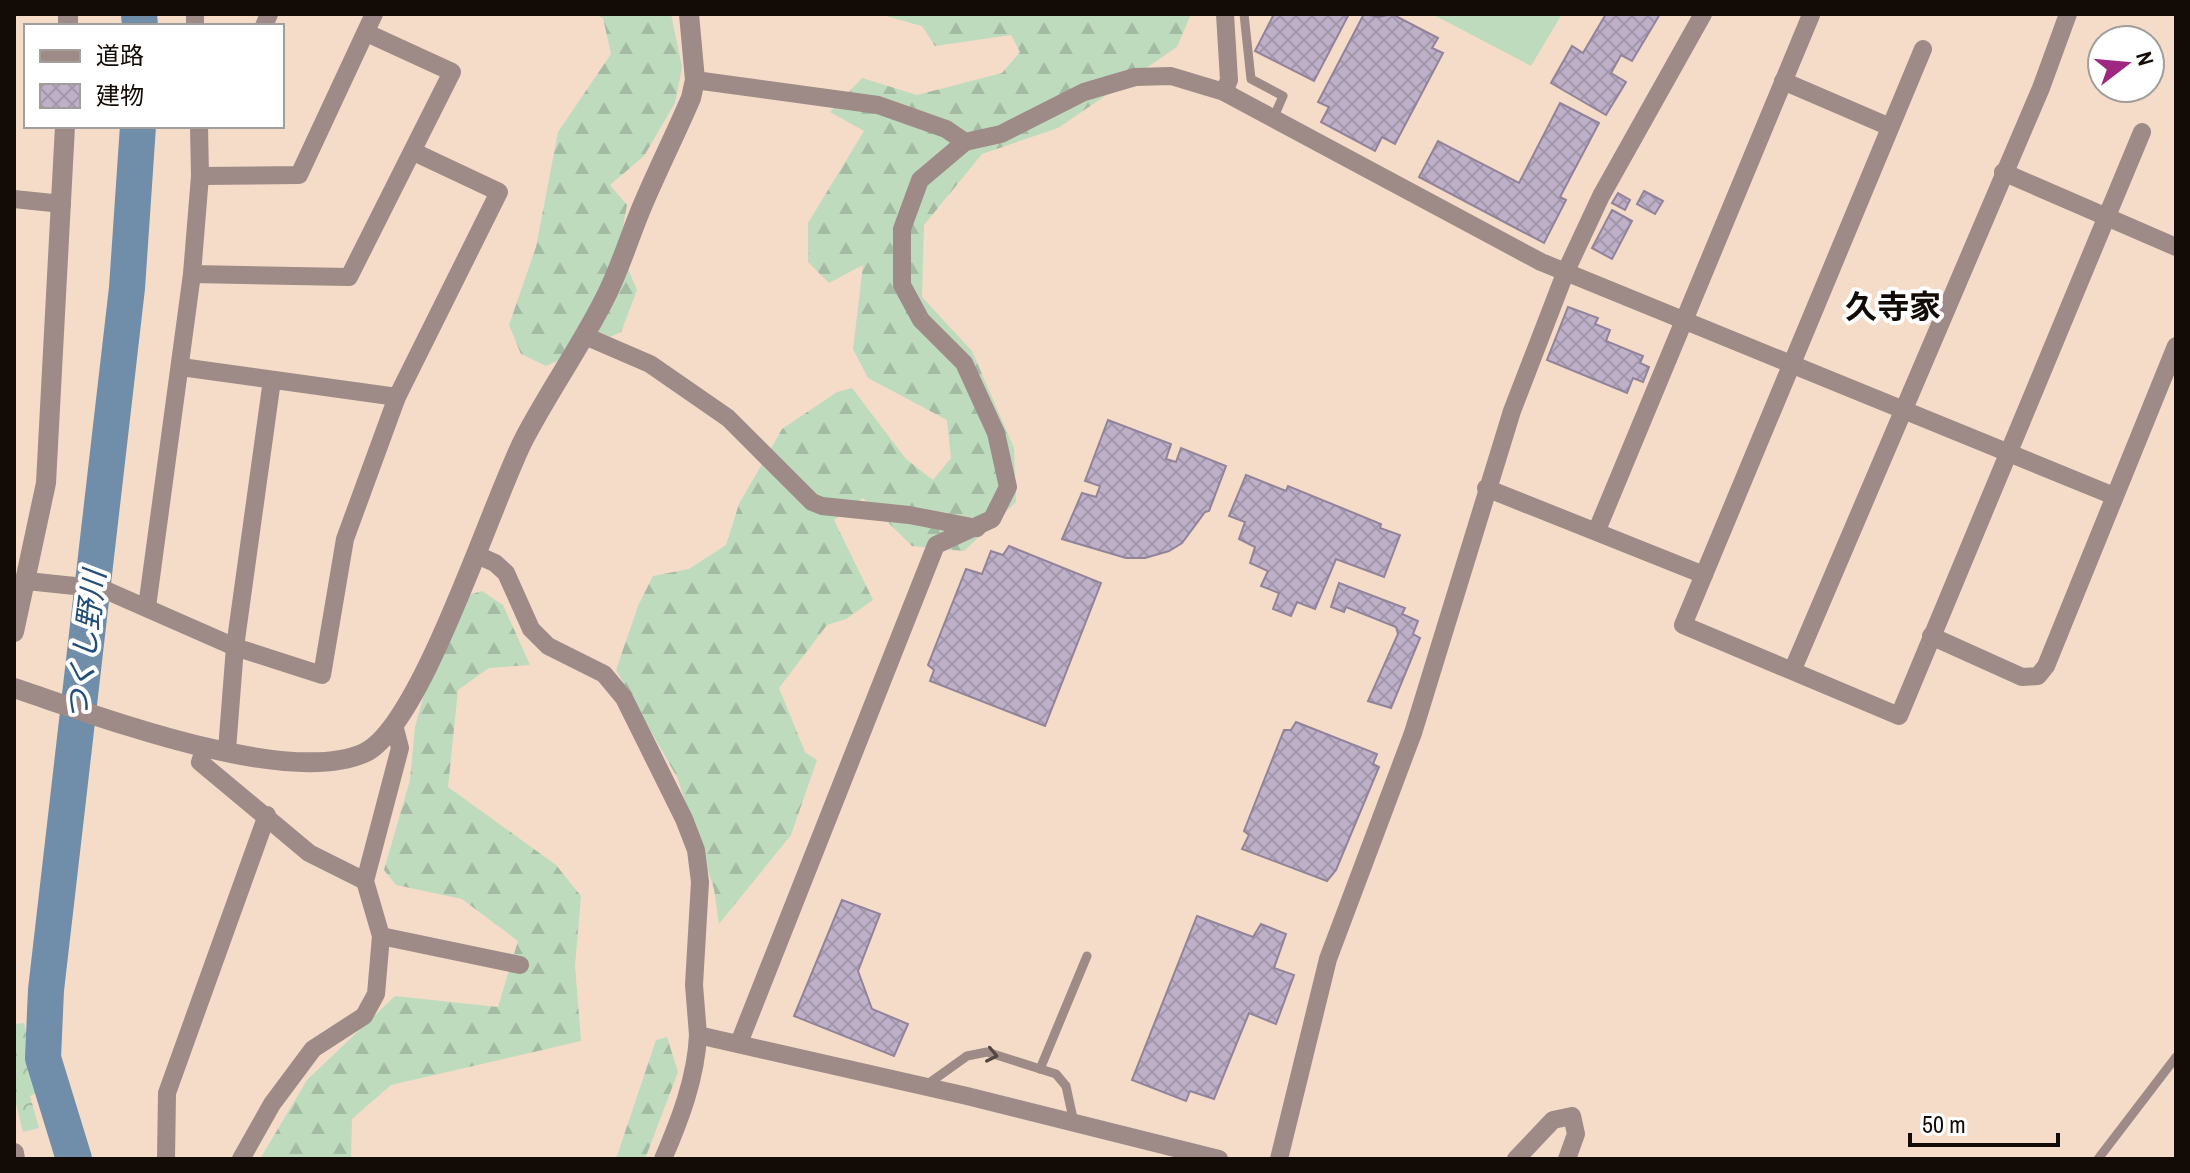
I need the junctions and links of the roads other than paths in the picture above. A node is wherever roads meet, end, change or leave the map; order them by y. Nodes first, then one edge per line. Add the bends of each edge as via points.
1 (374, 14) edge
2 (689, 14) edge
3 (1225, 14) edge
4 (1244, 14) edge
5 (1703, 14) edge
6 (2068, 14) edge
7 (1811, 15) edge
8 (367, 33) junction
9 (1923, 49) dead end
10 (695, 80) junction
11 (1783, 81) junction
12 (1224, 92) junction
13 (1273, 119) junction
14 (1890, 127) junction
15 (65, 128) edge
16 (199, 128) edge
17 (2142, 132) dead end
18 (965, 142) junction
19 (414, 152) junction
20 (2003, 172) junction
21 (200, 176) junction
22 (14, 199) edge
23 (62, 204) junction
24 (2106, 216) junction
25 (2176, 247) edge
26 (1566, 271) junction
27 (192, 274) junction
28 (1685, 319) junction
29 (585, 336) junction
30 (2176, 346) edge
31 (1792, 364) junction
32 (181, 367) junction
33 (272, 380) junction
34 (397, 397) junction
35 (1902, 409) junction
36 (2008, 453) junction
37 (1486, 488) junction
38 (2114, 496) junction
39 (977, 528) junction
40 (1597, 530) junction
41 (477, 555) junction
42 (1704, 575) junction
43 (27, 581) junction
44 (147, 607) junction
45 (14, 632) edge
46 (1931, 636) junction
47 (235, 647) junction
48 (1793, 669) junction
49 (14, 688) edge
50 (394, 725) junction
51 (205, 747) junction
52 (227, 750) junction
53 (267, 815) junction
54 (365, 881) junction
55 (381, 936) junction
56 (1087, 956) dead end
57 (520, 965) dead end
58 (698, 1035) junction
59 (739, 1043) junction
60 (2176, 1057) edge
61 (1040, 1069) junction
62 (925, 1086) junction
63 (1074, 1123) junction
64 (166, 1159) edge
65 (241, 1159) edge
66 (663, 1159) edge
67 (1219, 1159) edge
68 (1279, 1159) edge
69 (1516, 1159) edge
70 (1567, 1159) edge
71 (2098, 1159) edge

1 - 8 street
2 - 10 street
3 - 12 street via 1229,80
4 - 13 lane via 1251,79 1283,96
5 - 26 street via 1601,196
6 - 20 street
7 - 11 street
8 - 19 street via 452,72
8 - 21 street via 299,175
9 - 14 street
10 - 18 street via 878,105 946,129
10 - 29 street via 617,273
11 - 14 street
11 - 28 street
12 - 13 street
12 - 18 street via 1171,76 1135,77 1084,92 1001,134
13 - 26 street
14 - 31 street
15 - 23 street
16 - 21 street
17 - 24 street
18 - 39 street via 920,180 902,229 900,268 914,311 964,363 1003,453 1008,487 995,515
19 - 27 street via 349,277
19 - 34 street via 499,192
20 - 24 street
20 - 35 street
21 - 27 street
22 - 23 street
23 - 43 street via 46,483
24 - 25 street
24 - 36 street
26 - 28 street
26 - 37 street
27 - 32 street
28 - 31 street
28 - 40 street
29 - 39 street via 650,364 728,418 812,502
29 - 41 street via 524,439
30 - 38 street
31 - 35 street
31 - 42 street
32 - 33 street
32 - 44 street
33 - 34 street
33 - 47 street
34 - 47 street via 345,539 322,675
35 - 36 street
35 - 48 street
36 - 38 street
36 - 46 street
37 - 40 street
37 - 68 street via 1413,733 1328,959
38 - 46 street via 2038,676 2022,677
39 - 59 street via 936,545
40 - 42 street
41 - 50 street
41 - 58 street via 506,573 531,629 548,646 604,674 624,698 684,819 700,882 694,985
42 - 48 street via 1683,625
43 - 44 street via 103,589
43 - 45 street
44 - 47 street
46 - 48 street via 1899,716
47 - 52 street
49 - 51 street
50 - 52 street via 364,753 327,763 306,765
50 - 54 street via 400,748
51 - 52 street
51 - 53 street via 200,762
53 - 54 street via 327,865
53 - 64 street via 167,1093
54 - 55 street
55 - 57 street
55 - 65 street via 376,994 364,1016 313,1049 272,1104
56 - 61 lane
58 - 59 street
58 - 66 street via 697,1058
59 - 62 street
60 - 71 lane
62 -> 61 lane via 976,1053
61 - 63 lane via 1063,1079
62 - 63 street
63 - 67 street
69 - 70 street via 1553,1120 1572,1116 1576,1134

